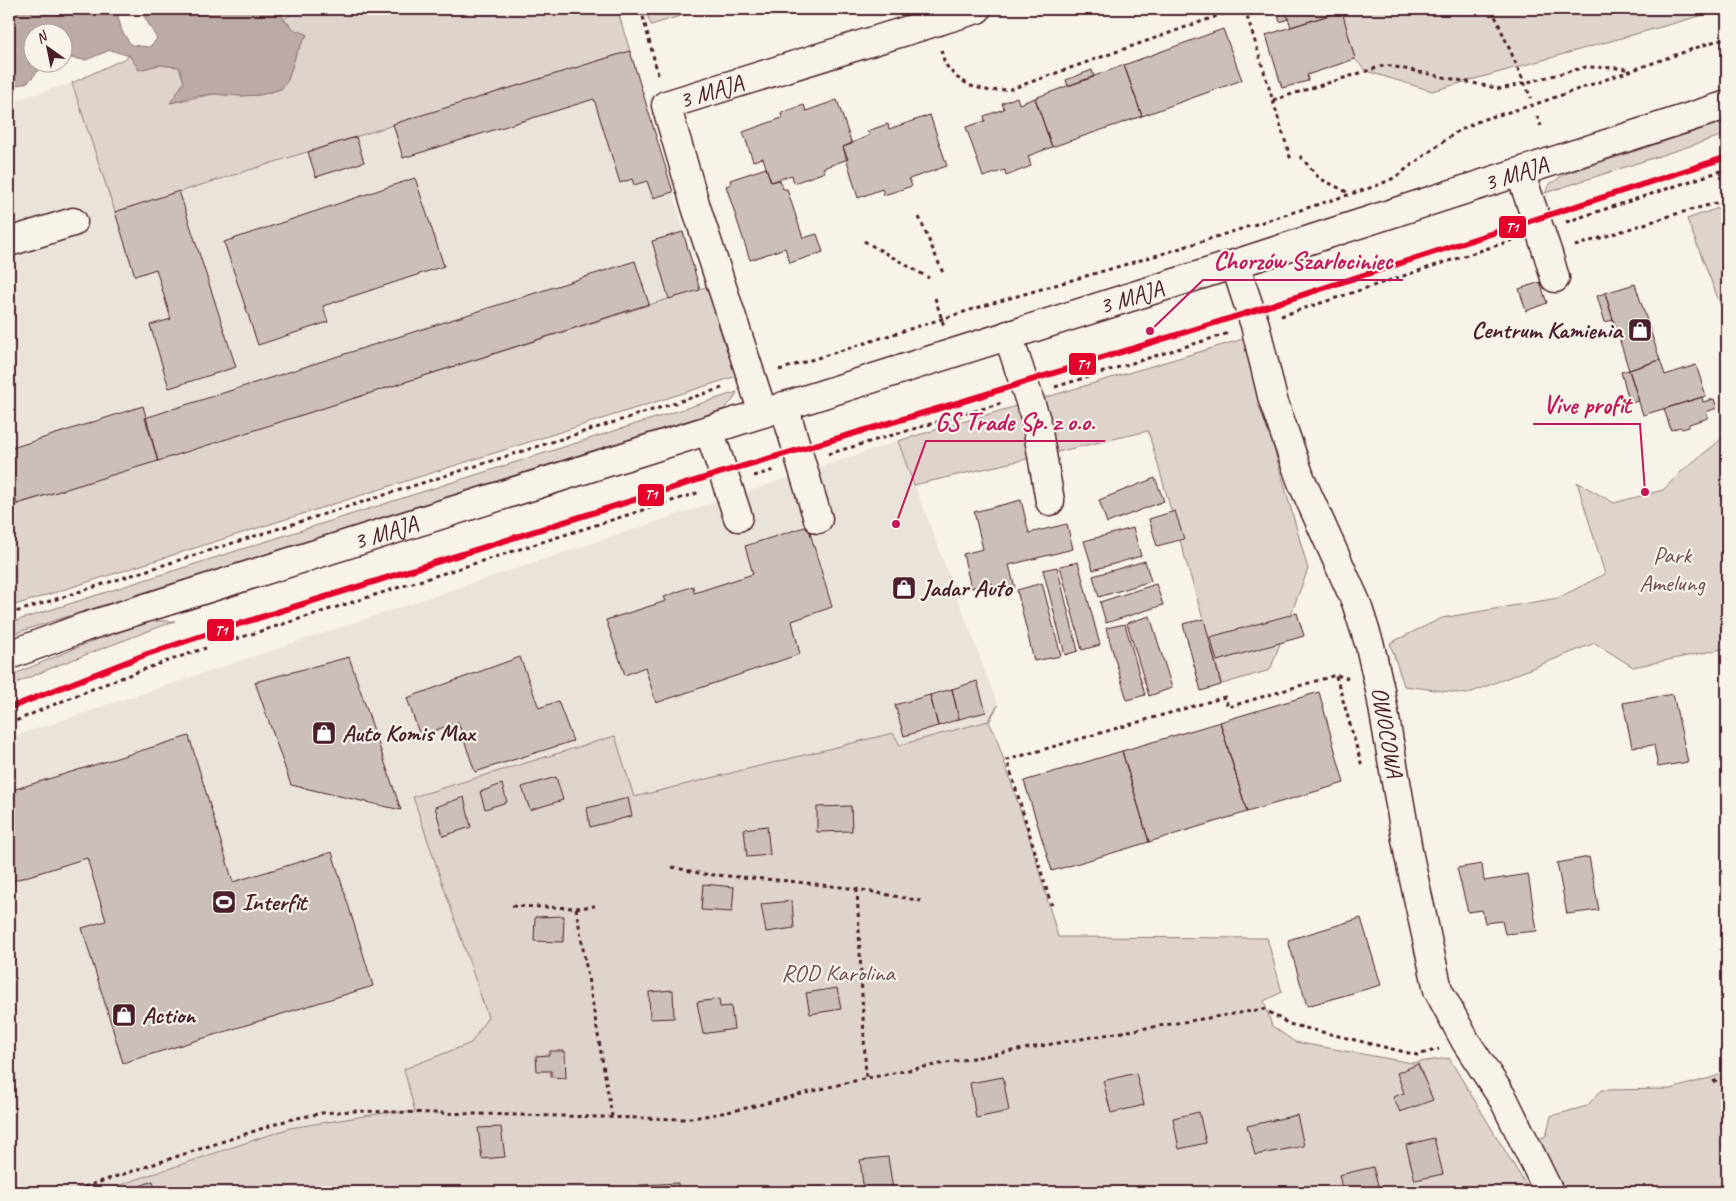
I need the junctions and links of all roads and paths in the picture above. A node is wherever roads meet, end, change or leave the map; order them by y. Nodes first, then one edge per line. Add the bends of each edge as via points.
1 (641, 9) edge
2 (977, 9) edge
3 (1237, 9) edge
4 (1245, 9) edge
5 (1492, 9) edge
6 (933, 23) junction
7 (1727, 37) edge
8 (1632, 71) junction
9 (1525, 83) junction
10 (1531, 98) dead end
11 (1273, 100) junction
12 (666, 105) junction
13 (1727, 105) edge
14 (1537, 116) dead end
15 (1541, 126) dead end
16 (1300, 156) dead end
17 (1291, 160) dead end
18 (1727, 169) edge
19 (1520, 172) junction
20 (1350, 194) junction
21 (1727, 200) edge
22 (919, 218) dead end
23 (73, 222) dead end
24 (864, 241) dead end
25 (9, 242) edge
26 (1548, 254) junction
27 (1236, 264) junction
28 (943, 273) dead end
29 (928, 278) dead end
30 (935, 298) dead end
31 (1276, 318) dead end
32 (941, 319) junction
33 (1231, 333) dead end
34 (946, 334) dead end
35 (1008, 335) junction
36 (772, 371) dead end
37 (730, 386) dead end
38 (1054, 387) dead end
39 (1008, 401) dead end
40 (773, 409) junction
41 (709, 430) junction
42 (801, 462) junction
43 (727, 484) junction
44 (1050, 501) dead end
45 (738, 517) dead end
46 (818, 519) dead end
47 (9, 614) edge
48 (236, 639) dead end
49 (206, 648) dead end
50 (9, 655) edge
51 (1336, 675) junction
52 (1349, 678) dead end
53 (9, 724) edge
54 (1364, 770) dead end
55 (672, 868) dead end
56 (857, 889) junction
57 (921, 901) dead end
58 (1053, 903) dead end
59 (512, 906) dead end
60 (595, 906) dead end
61 (576, 908) junction
62 (1466, 1042) junction
63 (1727, 1076) edge
64 (866, 1079) junction
65 (1713, 1082) dead end
66 (612, 1116) junction
67 (69, 1192) edge
68 (1549, 1192) edge

1 - 12 path
2 - 6 street, 3 MAJA
3 - 6 path via 1011,89 990,91 971,86 956,77 945,64
4 - 11 path
5 - 9 path
6 - 12 street, 3 MAJA
7 - 8 path
8 - 9 path via 1586,67
8 - 20 path via 1481,120 1455,132 1394,178
9 - 10 path
9 - 11 path via 1501,89 1386,65
11 - 17 path
12 - 40 street, 3 MAJA via 696,207
13 - 19 street, 3 MAJA
14 - 15 path
16 - 20 path via 1319,178
18 - 26 path
19 - 26 street
19 - 27 street, 3 MAJA
20 - 32 path
21 - 26 path
22 - 28 path
23 - 25 street
24 - 29 path
26 - 31 path
27 - 35 street, 3 MAJA
27 - 62 street, OWOCOWA via 1256,326 1273,400 1302,480 1356,602 1370,646 1438,990
30 - 32 path
32 - 34 path
32 - 36 path
33 - 38 path
35 - 40 street, 3 MAJA
35 - 44 street via 1036,420
37 - 47 path
39 - 42 path
40 - 41 street, 3 MAJA
40 - 42 street
41 - 43 street
41 - 50 street, 3 MAJA via 85,627
42 - 43 path
42 - 46 street
43 - 45 street
43 - 48 path
49 - 53 path via 85,690
51 - 52 path
51 - 54 path
51 - 58 path via 1228,708 1226,697 1007,760
55 - 56 path
56 - 57 path
56 - 64 path
59 - 61 path
60 - 61 path
61 - 66 path
62 - 64 path via 1418,1055 1289,1024 1264,1009
62 - 68 street, OWOCOWA via 1504,1100
63 - 65 path
64 - 66 path via 759,1105 683,1119
66 - 67 path via 322,1113 288,1120

